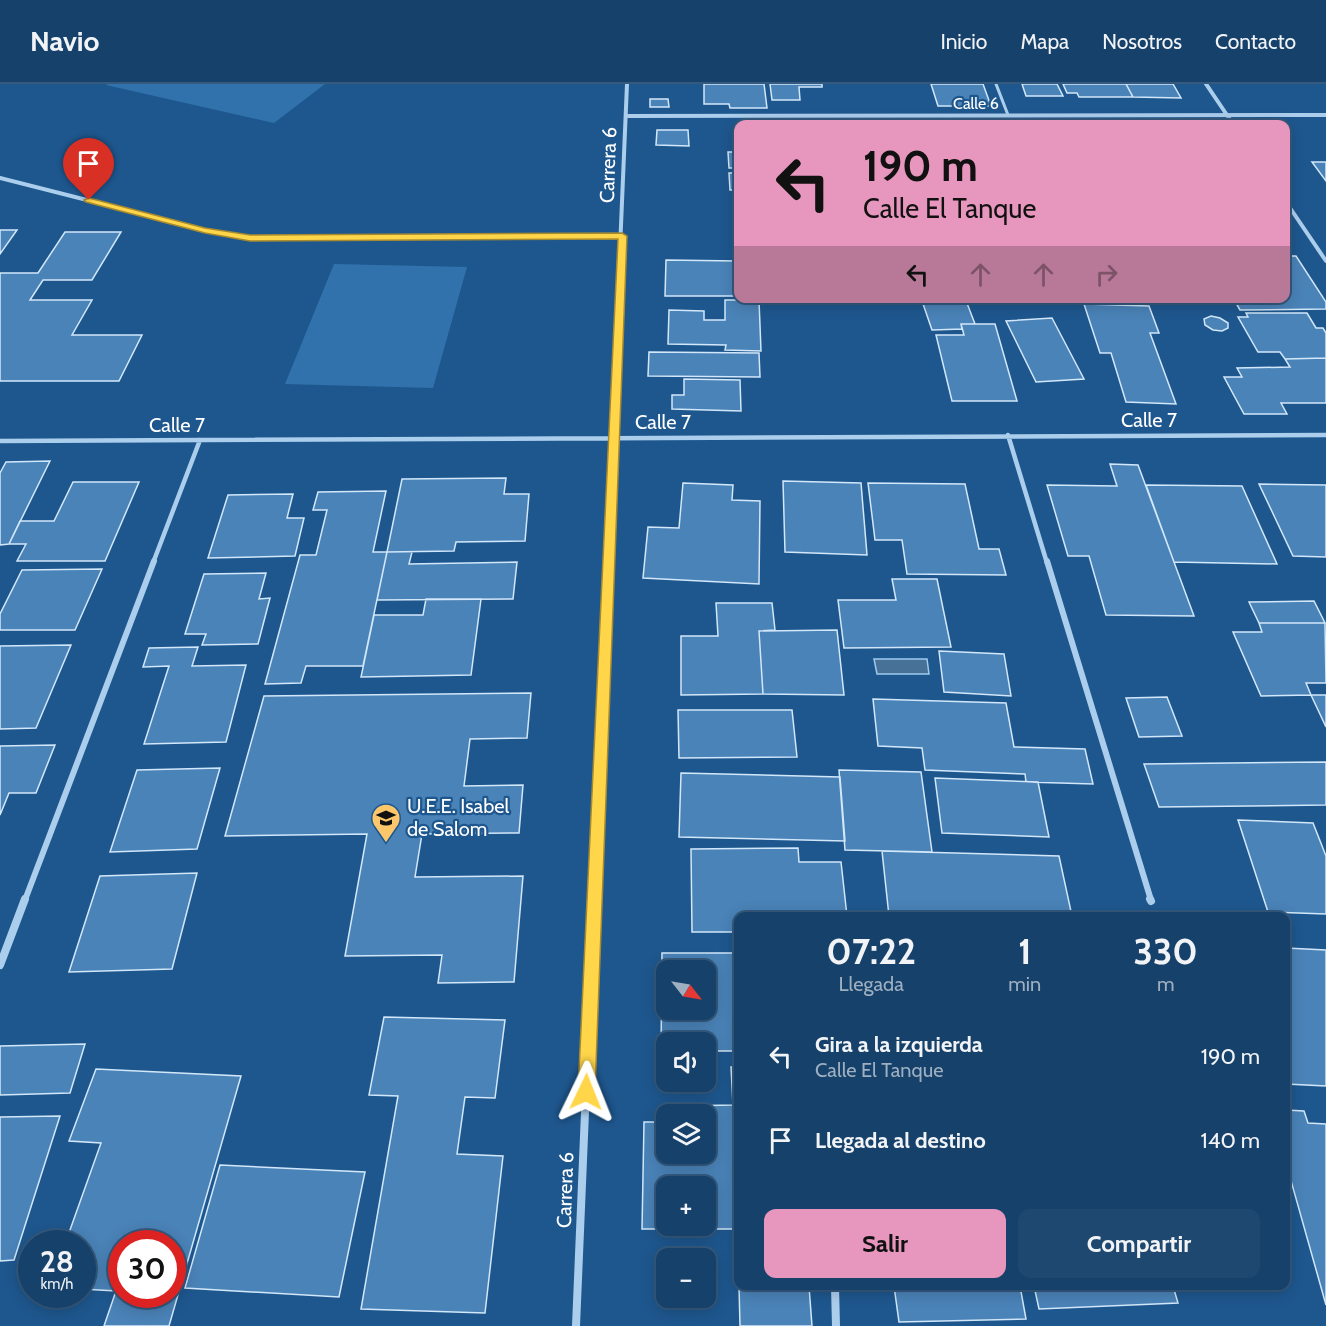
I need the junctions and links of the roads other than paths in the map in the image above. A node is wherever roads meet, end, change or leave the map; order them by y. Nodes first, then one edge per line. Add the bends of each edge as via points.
1 (627, 84) edge
2 (996, 84) edge
3 (1206, 84) edge
4 (1326, 114) edge
5 (1008, 115) junction
6 (1227, 115) junction
7 (626, 116) junction
8 (1230, 120) edge
9 (0, 178) edge
10 (1290, 208) edge
11 (622, 236) junction
12 (1326, 261) edge
13 (1008, 435) junction
14 (1326, 435) edge
15 (614, 438) junction
16 (200, 440) junction
17 (0, 441) edge
18 (1151, 901) dead end
19 (0, 964) edge
20 (835, 1290) edge
21 (576, 1326) edge
22 (836, 1326) edge

1 - 7 street, Carrera 6
2 - 5 lane
3 - 6 street
4 - 6 street, Calle 6
5 - 6 street, Calle 6
5 - 7 street, Calle 6
6 - 8 street
7 - 11 street, Carrera 6
9 - 11 street via 250,238
10 - 12 street
11 - 15 street, Carrera 6
13 - 14 street, Calle 7
13 - 15 street, Calle 7
13 - 18 street
15 - 16 street, Calle 7
15 - 21 street, Carrera 6
16 - 17 street, Calle 7
16 - 19 street
20 - 22 street

